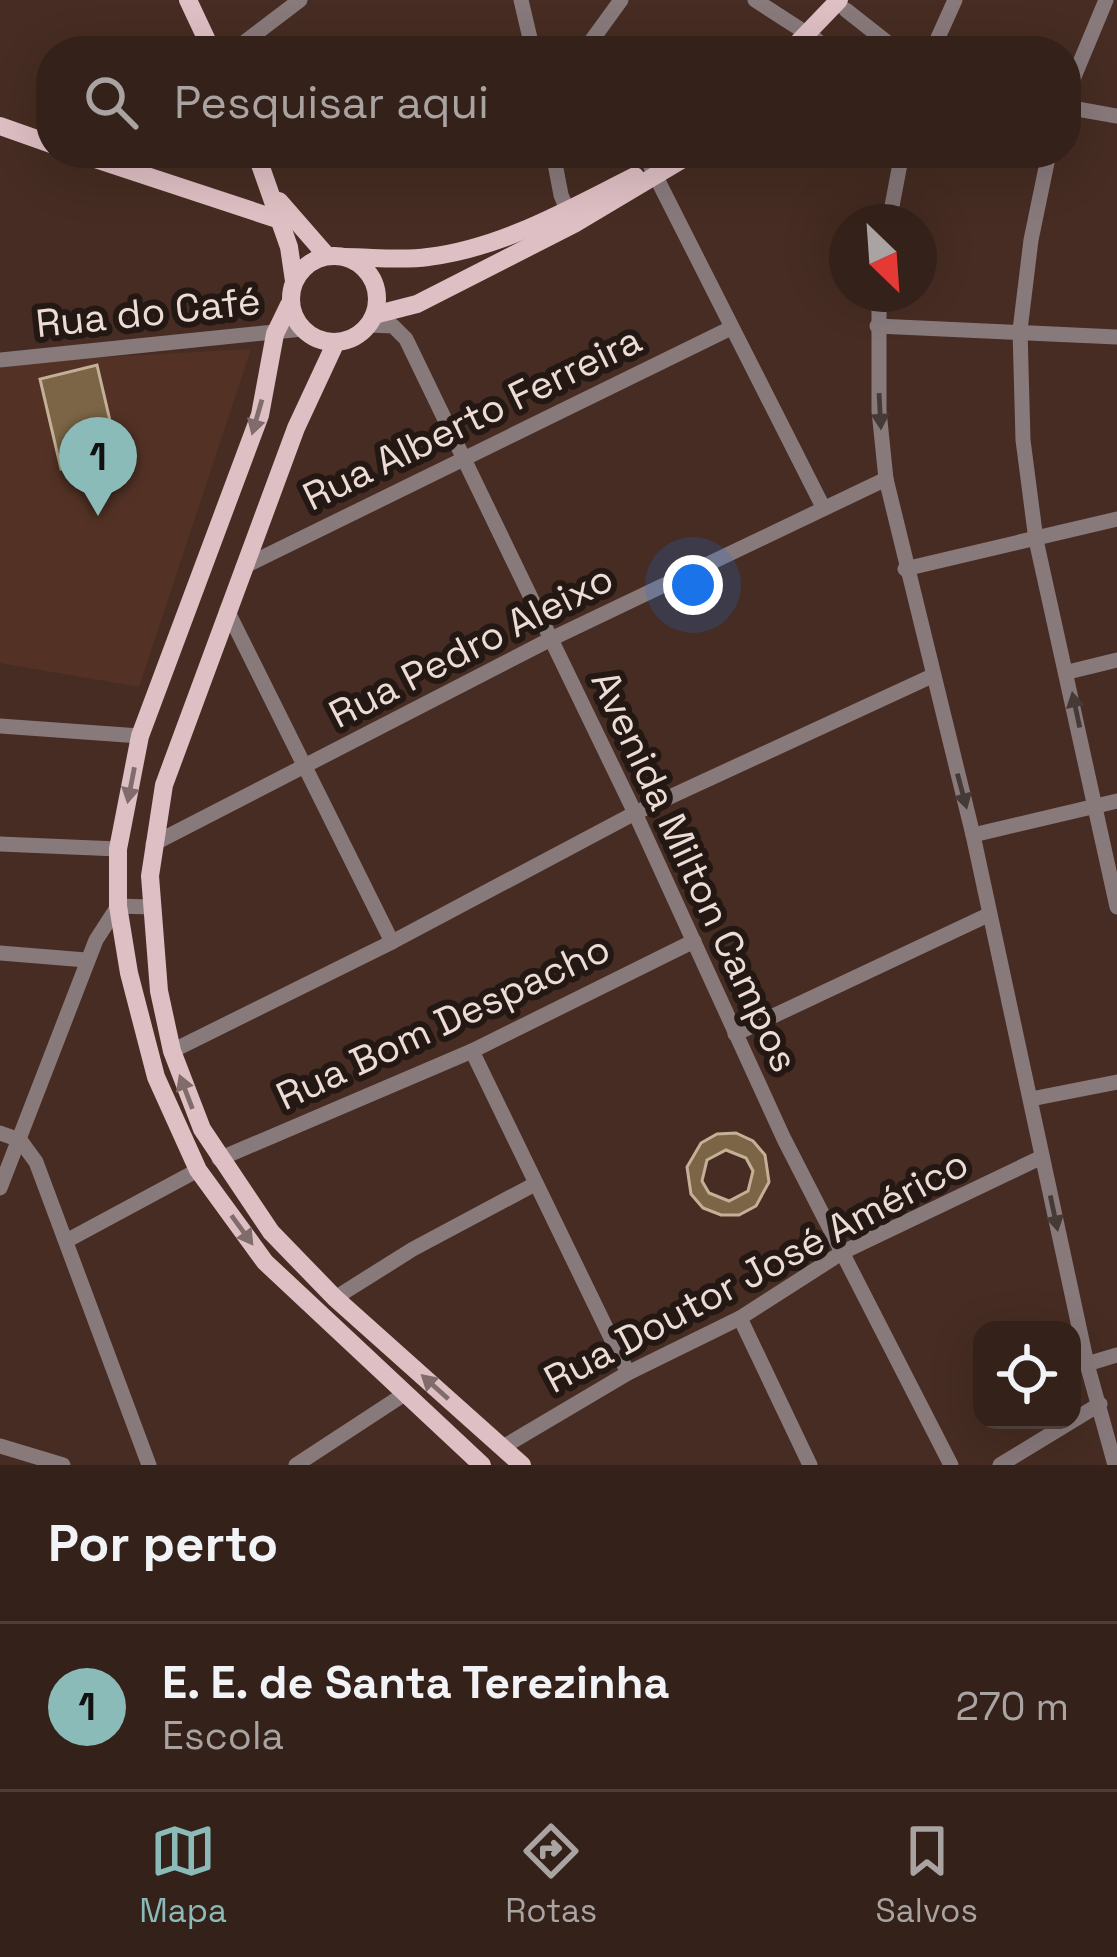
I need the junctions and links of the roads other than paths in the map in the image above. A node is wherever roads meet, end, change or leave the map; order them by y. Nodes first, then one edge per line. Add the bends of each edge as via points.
1 (188, 0) edge
2 (300, 0) edge
3 (521, 0) edge
4 (622, 0) edge
5 (754, 0) edge
6 (955, 0) edge
7 (1106, 0) edge
8 (847, 3) edge
9 (205, 36) edge
10 (253, 36) edge
11 (529, 36) edge
12 (595, 36) edge
13 (802, 36) edge
14 (816, 36) edge
15 (882, 36) edge
16 (939, 36) edge
17 (1081, 60) edge
18 (1081, 110) edge
19 (1117, 116) edge
20 (0, 126) edge
21 (36, 139) edge
22 (122, 168) edge
23 (262, 168) edge
24 (558, 168) edge
25 (659, 168) edge
26 (664, 168) edge
27 (899, 168) edge
28 (1046, 168) edge
29 (654, 173) junction
30 (273, 193) junction
31 (892, 204) edge
32 (570, 217) junction
33 (280, 220) junction
34 (336, 256) junction
35 (294, 280) junction
36 (289, 305) junction
37 (878, 312) edge
38 (371, 320) junction
39 (878, 326) junction
40 (731, 328) junction
41 (303, 329) junction
42 (1020, 330) junction
43 (275, 334) junction
44 (1117, 338) edge
45 (336, 342) junction
46 (0, 360) edge
47 (463, 461) junction
48 (886, 479) junction
49 (823, 507) junction
50 (1117, 519) edge
51 (1036, 540) junction
52 (242, 567) junction
53 (905, 569) junction
54 (227, 610) junction
55 (549, 640) junction
56 (1117, 660) edge
57 (1068, 672) junction
58 (932, 676) junction
59 (0, 726) edge
60 (140, 736) junction
61 (308, 768) junction
62 (1117, 802) edge
63 (1097, 806) junction
64 (635, 813) junction
65 (974, 835) junction
66 (0, 844) edge
67 (153, 844) junction
68 (118, 849) junction
69 (118, 906) junction
70 (150, 907) junction
71 (1117, 907) edge
72 (988, 915) junction
73 (694, 941) junction
74 (392, 942) junction
75 (0, 953) edge
76 (86, 960) junction
77 (735, 1034) junction
78 (172, 1051) junction
79 (472, 1051) junction
80 (1117, 1082) edge
81 (1031, 1099) junction
82 (0, 1133) edge
83 (20, 1140) junction
84 (1042, 1157) junction
85 (219, 1159) junction
86 (198, 1170) junction
87 (536, 1184) junction
88 (0, 1188) edge
89 (68, 1240) junction
90 (843, 1252) junction
91 (335, 1298) junction
92 (740, 1318) junction
93 (1117, 1355) edge
94 (1087, 1364) junction
95 (628, 1373) junction
96 (403, 1395) junction
97 (1100, 1404) junction
98 (0, 1446) edge
99 (503, 1447) junction
100 (62, 1465) edge
101 (149, 1465) edge
102 (296, 1465) edge
103 (482, 1465) edge
104 (522, 1465) edge
105 (810, 1465) edge
106 (951, 1465) edge
107 (1000, 1465) edge
108 (1115, 1465) edge

1 - 9 main road
2 - 10 street
3 - 11 street
4 - 12 street
5 - 13 street
6 - 16 street
7 - 17 street
8 - 14 main road
8 - 15 street
18 - 19 street
20 - 21 main road
22 - 33 main road
23 - 30 main road
24 - 32 street
25 - 29 main road
26 - 29 main road
27 - 31 street
28 - 42 street
29 - 32 main road
29 - 40 street
30 - 33 main road
30 - 34 main road via 299,228
32 - 34 main road via 435,257
32 - 38 main road via 416,304
33 - 35 main road
34 - 35 main road via 314,260
34 - 38 main road via 369,273 377,301
35 - 36 main road
36 - 41 main road
36 - 43 main road
37 - 39 street
38 - 45 main road
38 - 47 street, Avenida Milton Campos via 406,339
39 - 42 street
39 -> 48 street
40 - 47 street, Rua Alberto Ferreira
40 - 49 street
41 - 43 street, Rua do Café
41 - 45 main road
42 - 44 street
42 - 51 street
43 - 46 street, Rua do Café
43 -> 60 main road via 260,415
45 - 52 main road
47 - 52 street, Rua Alberto Ferreira
47 - 55 street, Avenida Milton Campos
48 - 49 street, Rua Pedro Aleixo
48 - 53 street
49 - 55 street, Rua Pedro Aleixo
50 - 51 street
51 - 53 street
51 - 57 street
52 - 54 main road
53 - 58 street
54 - 61 street
54 - 67 main road via 164,785
55 - 61 street, Rua Pedro Aleixo
55 - 64 street, Avenida Milton Campos
56 - 57 street
63 -> 57 street
58 - 64 street
58 -> 65 street
59 - 60 street
60 -> 68 main road
61 - 67 street, Rua Pedro Aleixo
61 - 74 street
62 - 63 street
63 - 65 street
63 - 71 street
64 - 73 street, Avenida Milton Campos
64 - 74 street
65 - 72 street
66 - 68 street
67 - 70 main road
68 - 69 main road
69 - 70 street
69 - 76 street
69 - 86 main road via 156,1077
70 - 78 main road
72 - 77 street
72 - 81 street
73 - 77 street, Avenida Milton Campos
73 - 79 street, Rua Bom Despacho
74 - 78 street
75 - 76 street
76 - 83 street
77 - 90 street, Avenida Milton Campos
85 -> 78 main road
79 - 85 street, Rua Bom Despacho
79 - 87 street
80 - 81 street
81 - 84 street
82 - 83 street
83 - 88 street
83 - 89 street
84 - 90 street, Rua Doutor José Américo
84 -> 94 street
85 - 91 main road via 271,1232
86 - 89 street
86 -> 96 main road via 265,1262
87 - 91 street
87 - 95 street
89 - 101 street
90 - 92 street, Rua Doutor José Américo
90 - 106 street, Avenida Milton Campos
99 -> 91 main road
92 - 95 street, Rua Doutor José Américo
92 - 105 street
93 - 94 street
94 - 97 street
95 - 99 street, Rua Doutor José Américo
96 - 102 street
96 - 103 main road
97 - 107 street
97 - 108 street
98 - 100 street
99 - 104 main road

